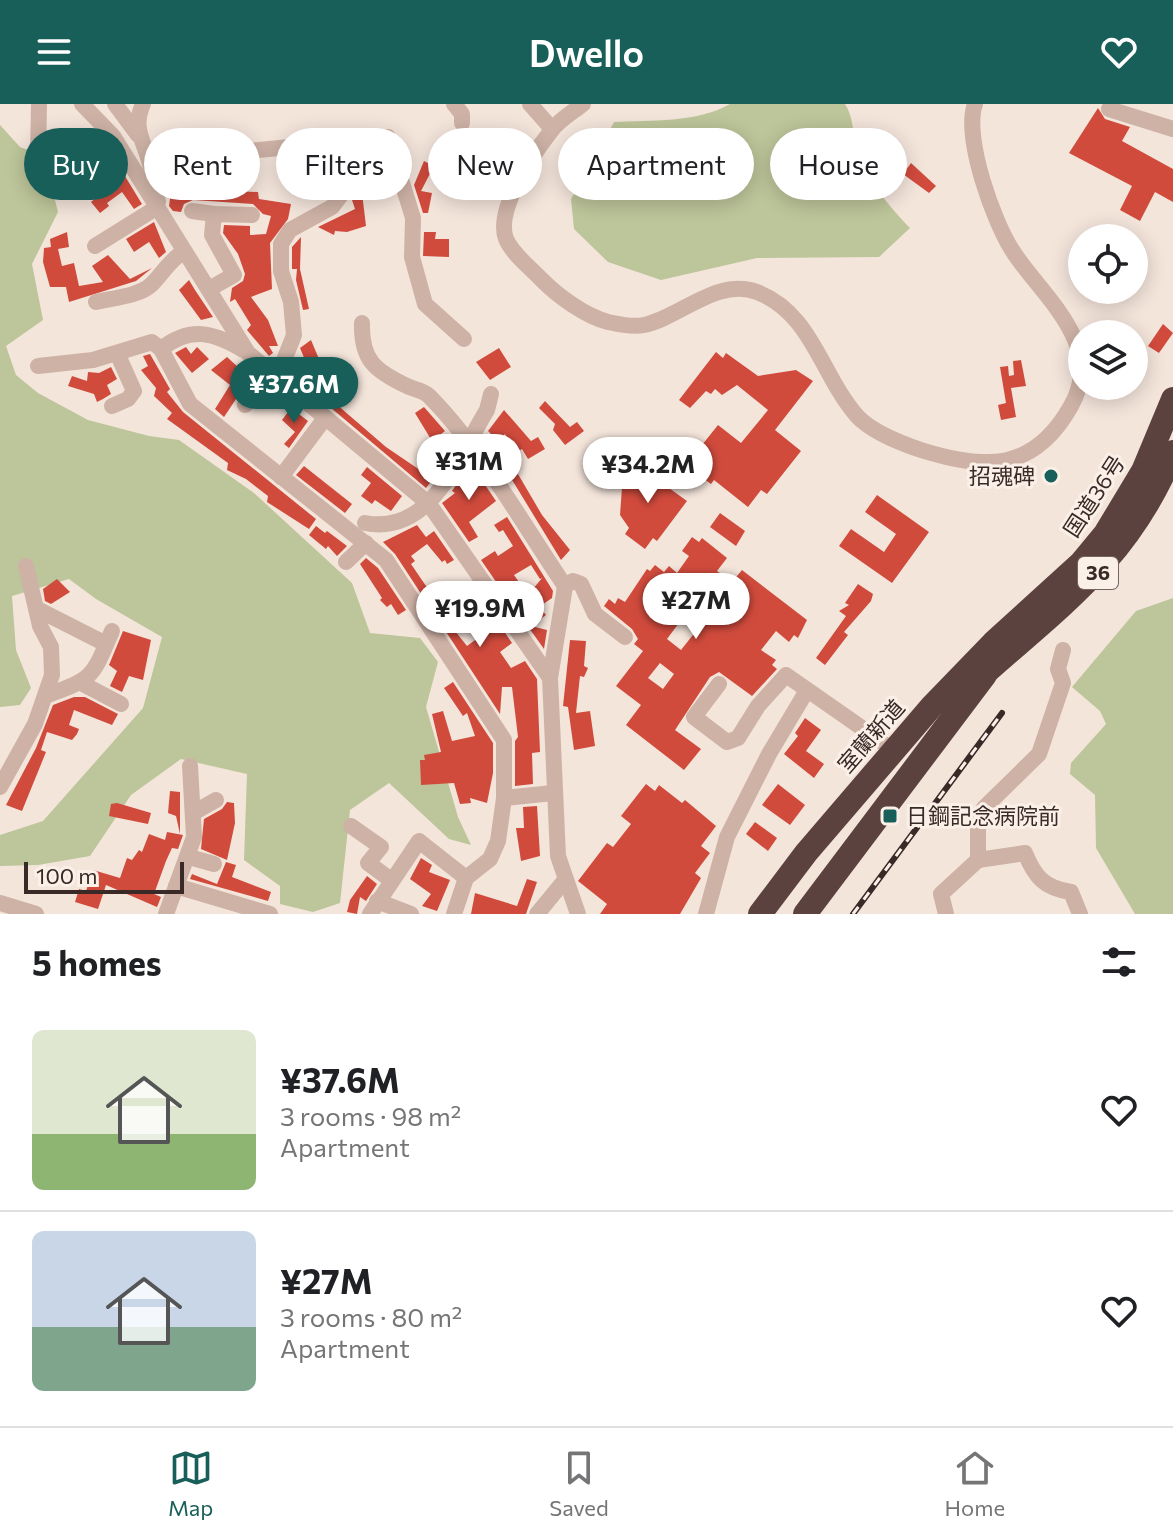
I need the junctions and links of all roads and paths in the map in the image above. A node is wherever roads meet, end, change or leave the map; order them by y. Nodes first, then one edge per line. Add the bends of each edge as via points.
1 (39, 104) edge
2 (82, 104) edge
3 (115, 104) edge
4 (143, 104) edge
5 (454, 104) edge
6 (530, 104) edge
7 (583, 104) edge
8 (975, 104) edge
9 (1109, 109) dead end
10 (462, 123) dead end
11 (39, 128) edge
12 (552, 129) junction
13 (1173, 129) edge
14 (139, 136) junction
15 (144, 147) edge
16 (157, 200) edge
17 (337, 200) edge
18 (408, 200) edge
19 (192, 211) dead end
20 (159, 212) junction
21 (214, 214) junction
22 (252, 215) dead end
23 (95, 246) dead end
24 (184, 251) junction
25 (209, 289) junction
26 (96, 302) dead end
27 (362, 323) dead end
28 (464, 339) dead end
29 (161, 349) junction
30 (117, 353) junction
31 (248, 353) junction
32 (38, 366) dead end
33 (272, 375) junction
34 (491, 394) dead end
35 (1173, 399) edge
36 (245, 405) dead end
37 (112, 406) dead end
38 (325, 418) junction
39 (467, 443) junction
40 (1172, 458) edge
41 (281, 477) junction
42 (429, 504) junction
43 (365, 523) dead end
44 (366, 543) junction
45 (346, 562) dead end
46 (26, 566) dead end
47 (565, 586) junction
48 (1035, 605) junction
49 (37, 609) junction
50 (625, 637) dead end
51 (1063, 650) dead end
52 (992, 667) junction
53 (550, 678) junction
54 (81, 683) junction
55 (719, 684) dead end
56 (806, 692) junction
57 (48, 695) junction
58 (121, 704) dead end
59 (918, 731) junction
60 (882, 742) junction
61 (190, 766) dead end
62 (0, 787) edge
63 (553, 793) junction
64 (504, 798) junction
65 (216, 800) dead end
66 (193, 813) junction
67 (351, 826) dead end
68 (189, 857) junction
69 (978, 860) junction
70 (214, 864) dead end
71 (466, 878) junction
72 (391, 880) junction
73 (565, 880) junction
74 (176, 886) junction
75 (0, 903) edge
76 (374, 908) edge
77 (36, 914) edge
78 (166, 914) edge
79 (270, 914) edge
80 (411, 914) edge
81 (454, 914) edge
82 (537, 914) edge
83 (578, 914) edge
84 (706, 914) edge
85 (743, 914) edge
86 (760, 914) edge
87 (777, 914) edge
88 (805, 914) edge
89 (946, 914) edge
90 (1080, 914) edge

1 - 11 street
2 - 20 street via 113,136
3 - 14 street
4 - 14 street via 137,118
5 - 10 street
6 - 12 street
7 - 12 street
8 - 12 street via 977,166 984,184 1013,252 1063,315 1080,368 1073,403 1055,431 1031,451 965,464 912,447 859,419 795,315 776,299 752,290 727,291 643,325 608,322 586,313 547,285 506,239 504,220 518,182
9 - 13 street
14 - 15 street
16 - 20 street
17 - 33 street via 290,230 281,244 294,335
18 - 28 street via 412,257 425,304
19 - 21 street
20 - 23 street
20 - 24 street
21 - 22 street
21 - 25 street via 212,235 234,275
24 - 25 street
24 - 26 street via 143,291
25 - 31 street
27 - 39 street via 368,362 426,393
29 - 30 street via 152,342
29 - 31 street via 199,331
29 - 41 street via 190,404
30 - 32 street
30 - 37 street via 134,391
31 - 33 street
33 - 36 street
33 - 38 street
34 - 39 street
35 - 48 highway, 国道36号 / 36 via 1143,471 1105,534
38 - 41 street
38 - 42 street
39 - 42 street
39 - 47 street
40 - 52 highway, 36 via 1133,529 1105,565
41 - 44 street
42 - 43 street via 392,523
42 - 53 street
44 - 45 street
44 - 64 street via 386,560 504,740
46 - 49 street
47 - 50 street via 581,584 595,614
47 - 53 street
48 - 59 highway, 室蘭新道 / 36 via 960,676
48 - 60 highway via 971,653
49 - 54 street via 109,638 96,670
49 - 57 street via 51,647
51 - 69 street via 1058,669 1063,683 1039,754 984,808
52 - 59 highway, 室蘭新道 / 36
52 - 88 highway
53 - 63 street
54 - 57 street
54 - 58 street
55 - 56 street via 694,720 727,742 738,738 786,675
56 - 60 street
56 - 84 street via 727,837
57 - 62 street
59 - 86 highway, 室蘭新道 / 36 via 806,853
59 - 87 highway, 室蘭新道 / 36
60 - 85 highway
61 - 66 street
63 - 64 street
63 - 73 street
64 - 71 street via 490,859
65 - 66 street
66 - 68 street
67 - 72 street via 381,847 368,863
68 - 70 street
68 - 74 street
69 - 89 street via 941,894
69 - 90 street via 1025,853 1040,880 1052,889 1071,892
71 - 72 street via 419,841
71 - 81 street
72 - 76 street
73 - 82 street
73 - 83 street
74 - 78 street
74 - 79 street
75 - 77 street
76 - 80 street

